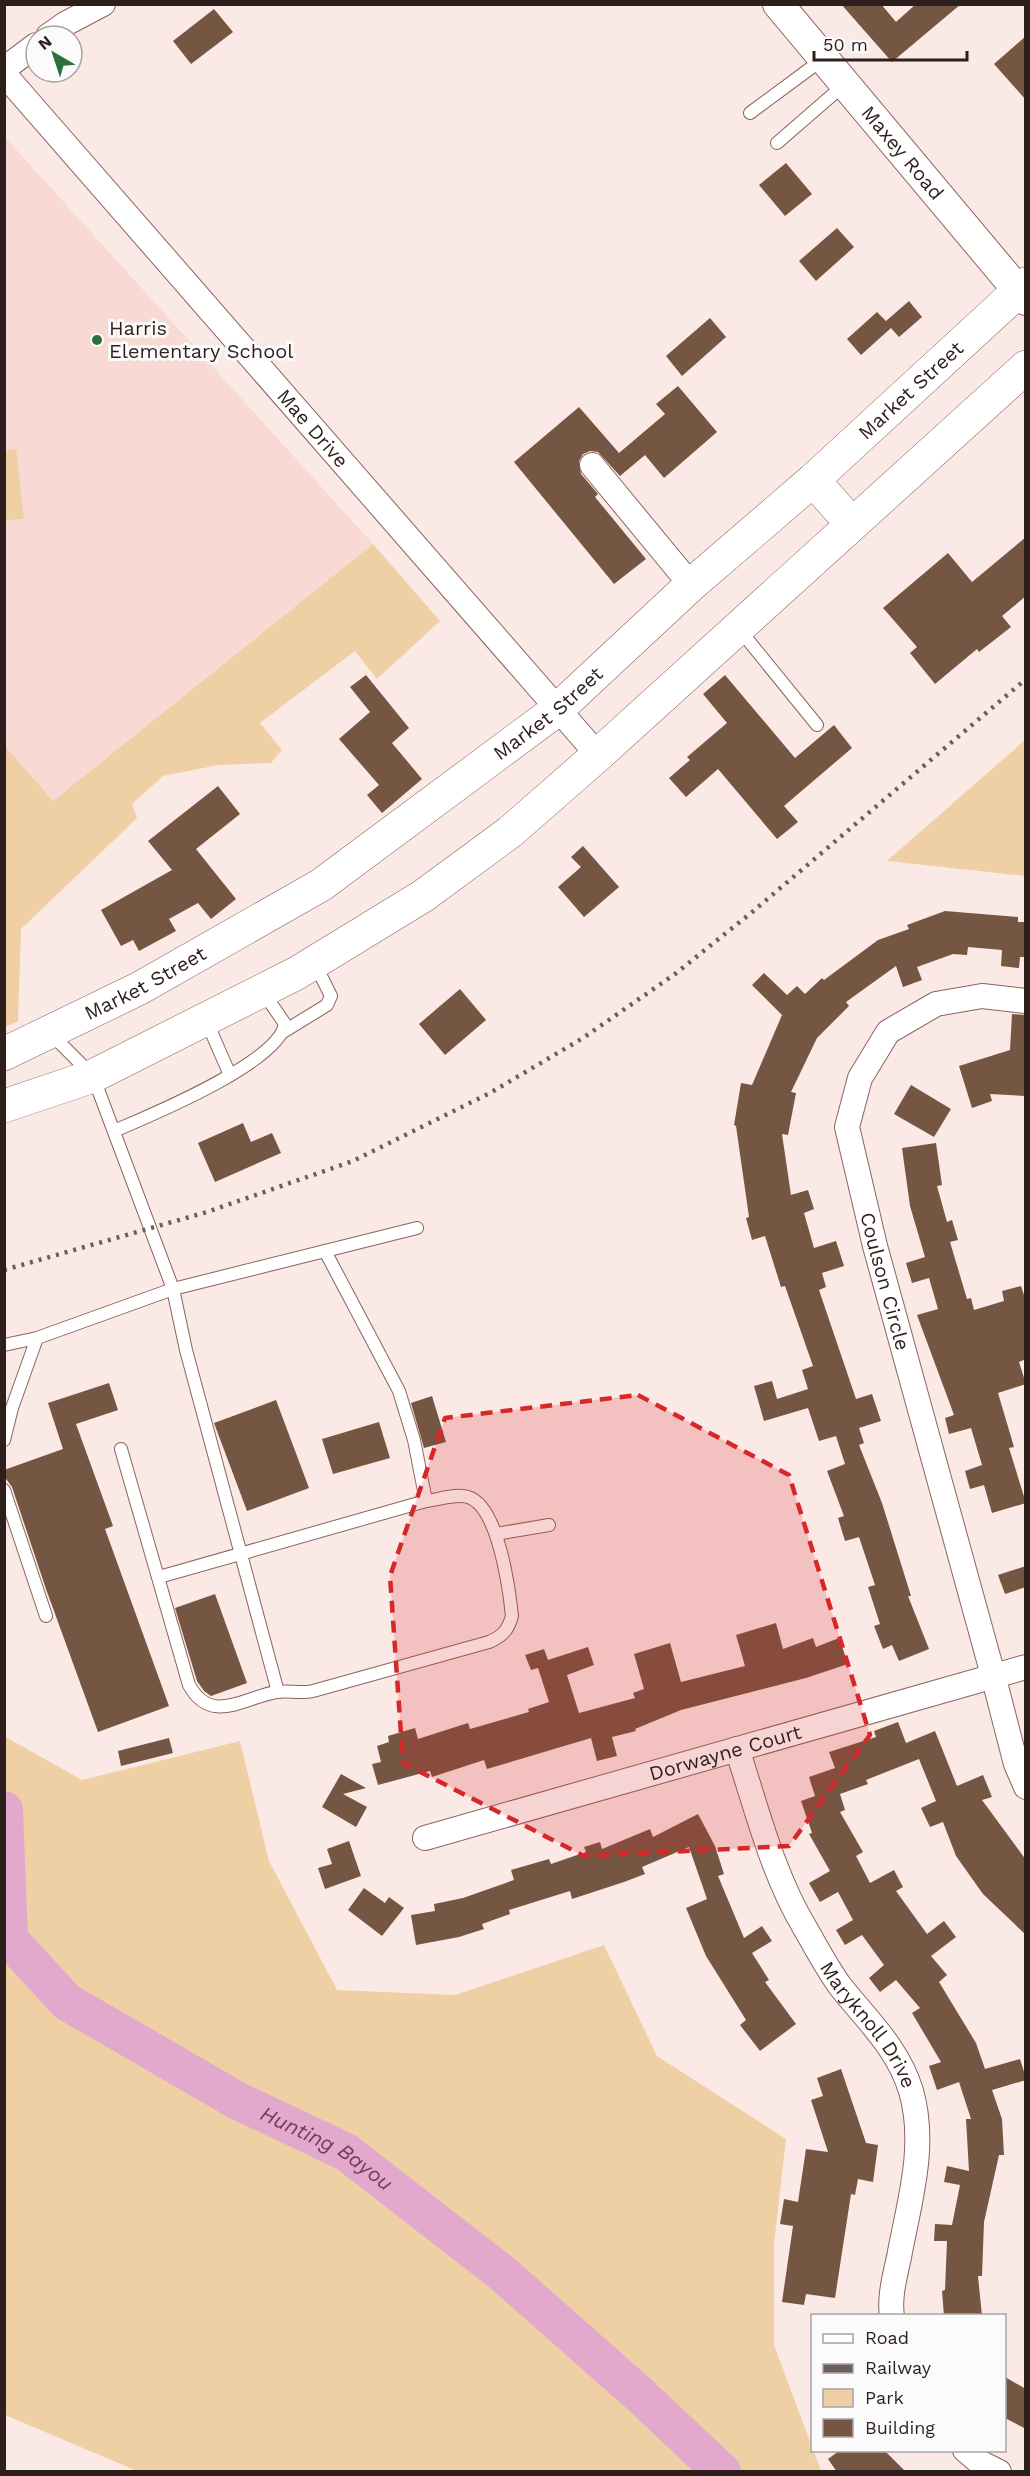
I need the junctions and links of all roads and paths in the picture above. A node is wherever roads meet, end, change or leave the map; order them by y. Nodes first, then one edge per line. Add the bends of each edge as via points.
1 (104, 4) edge
2 (778, 4) edge
3 (65, 24) edge
4 (24, 54) edge
5 (823, 59) junction
6 (4, 69) edge
7 (4, 74) edge
8 (845, 84) junction
9 (750, 113) dead end
10 (777, 143) dead end
11 (1023, 292) edge
12 (1026, 367) edge
13 (592, 465) dead end
14 (813, 480) junction
15 (852, 524) junction
16 (692, 585) junction
17 (738, 628) junction
18 (558, 709) junction
19 (817, 726) dead end
20 (598, 755) junction
21 (314, 962) junction
22 (262, 990) junction
23 (1026, 1000) edge
24 (206, 1019) junction
25 (49, 1032) junction
26 (283, 1032) junction
27 (4, 1054) edge
28 (230, 1075) junction
29 (93, 1076) junction
30 (4, 1106) edge
31 (114, 1131) junction
32 (417, 1228) dead end
33 (326, 1251) junction
34 (173, 1289) junction
35 (37, 1338) junction
36 (4, 1345) edge
37 (4, 1440) edge
38 (122, 1449) dead end
39 (4, 1490) edge
40 (426, 1501) junction
41 (549, 1525) dead end
42 (496, 1534) junction
43 (241, 1554) junction
44 (159, 1577) junction
45 (46, 1616) dead end
46 (1026, 1667) edge
47 (993, 1675) junction
48 (278, 1692) junction
49 (737, 1749) junction
50 (1026, 1787) edge
51 (425, 1838) dead end
52 (892, 2314) edge
53 (966, 2452) edge
54 (999, 2472) edge

1 - 3 street
2 - 5 street, Maxey Road
4 - 6 street
5 - 8 street, Maxey Road
5 - 9 lane
7 - 18 street, Mae Drive
8 - 10 lane
8 - 11 street, Maxey Road
11 - 14 main road, Market Street
12 - 15 main road
13 - 16 street
14 - 15 main road
14 - 16 main road, Market Street
15 - 17 main road
16 - 18 main road, Market Street
17 - 19 lane
17 - 20 main road
18 - 20 street, Mae Drive
18 - 25 main road, Market Street via 321,885 140,988
20 - 21 main road via 510,832 423,896
21 - 22 main road
21 - 26 lane via 332,996 327,1005
22 - 24 main road
22 - 26 lane via 285,1024
23 - 47 street, Coulson Circle via 982,996 936,1004 888,1032 860,1078 846,1128
24 - 28 lane
24 - 29 main road
25 - 27 main road, Market Street
25 - 29 lane
26 - 28 lane
28 - 31 lane
29 - 30 main road
29 - 31 lane
31 - 34 lane
32 - 33 lane
33 - 34 lane
33 - 40 lane via 399,1391
34 - 35 lane
34 - 43 lane
35 - 36 lane
35 - 37 lane
38 - 44 lane
39 - 45 lane
40 - 42 lane via 466,1496 479,1503
40 - 43 lane
41 - 42 lane
42 - 48 lane via 512,1616 501,1637 313,1691
43 - 44 lane
43 - 48 lane
44 - 48 lane via 195,1696 217,1707
46 - 47 street, Dorwayne Court
47 - 49 street, Dorwayne Court
47 - 50 street, Coulson Circle via 1016,1764
49 - 51 street, Dorwayne Court
49 - 52 street, Maryknoll Drive via 787,1894 839,1984 900,2061 911,2092 918,2160 895,2275
53 - 54 street

